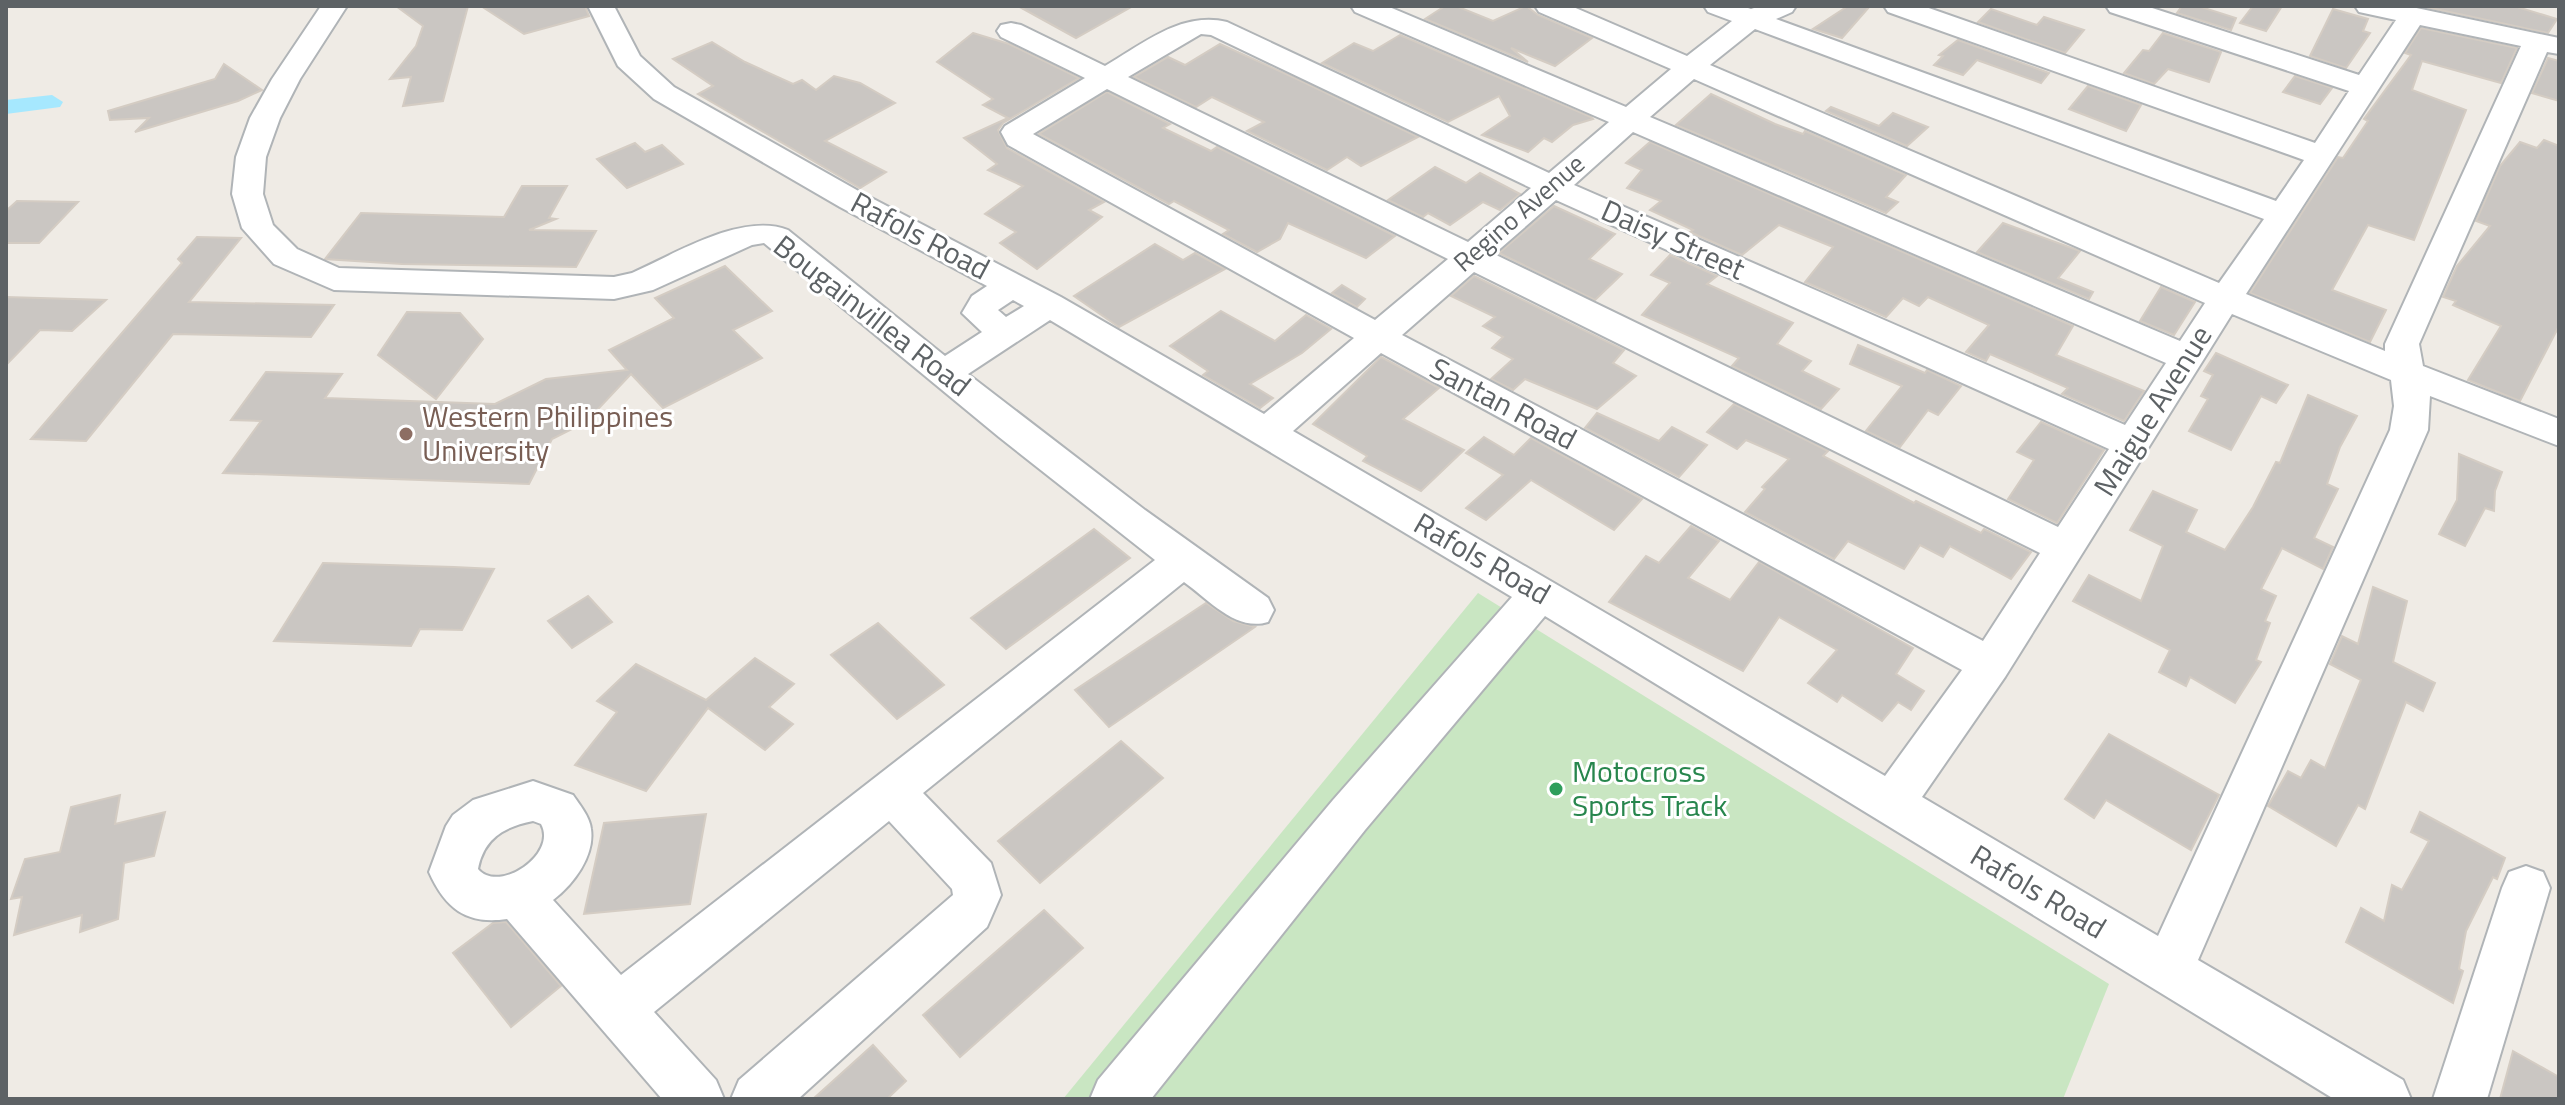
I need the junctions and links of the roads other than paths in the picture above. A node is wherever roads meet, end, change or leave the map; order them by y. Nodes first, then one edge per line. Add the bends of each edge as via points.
1 (334, 6) edge
2 (601, 6) edge
3 (1364, 6) edge
4 (1548, 6) edge
5 (1717, 6) edge
6 (1783, 6) edge
7 (1897, 6) edge
8 (2119, 6) edge
9 (2368, 6) edge
10 (2412, 16) junction
11 (1752, 19) junction
12 (1011, 31) dead end
13 (2548, 44) edge
14 (1690, 67) junction
15 (1106, 76) junction
16 (2366, 87) junction
17 (1628, 120) junction
18 (2322, 156) junction
19 (1551, 186) junction
20 (2283, 215) junction
21 (1469, 256) junction
22 (1012, 285) junction
23 (2225, 299) junction
24 (1049, 305) junction
25 (1005, 333) junction
26 (1377, 336) junction
27 (2187, 358) junction
28 (944, 373) junction
29 (2410, 376) junction
30 (2557, 428) edge
31 (1265, 434) junction
32 (2133, 444) junction
33 (2065, 548) junction
34 (1183, 560) junction
35 (1540, 593) junction
36 (1253, 610) dead end
37 (1990, 665) junction
38 (893, 793) junction
39 (1891, 804) junction
40 (2526, 888) dead end
41 (517, 895) dead end
42 (2168, 970) junction
43 (618, 1009) junction
44 (697, 1099) edge
45 (758, 1099) edge
46 (1117, 1099) edge
47 (2384, 1099) edge
48 (2460, 1099) edge

1 - 28 street, Bougainvillea Road via 264,119 245,186 250,210 278,254 302,269 334,279 614,288 641,282 745,236 767,233
2 - 22 street, Rafols Road via 628,60 664,93
3 - 17 street
4 - 14 street
5 - 11 street
6 - 11 street, Regino Avenue
7 - 18 street
8 - 16 street
9 - 10 street
10 - 13 street
10 - 16 street, Maigue Avenue
11 - 14 street, Regino Avenue
11 - 20 street
12 - 15 street
13 - 29 street via 2407,330 2402,344
14 - 17 street, Regino Avenue
14 - 23 street
15 - 19 street, Daisy Street via 1184,31 1217,28
15 - 21 street
15 - 26 street, Santan Road via 1020,128 1019,139
16 - 18 street, Maigue Avenue
17 - 19 street, Regino Avenue
17 - 27 street
18 - 20 street, Maigue Avenue
19 - 21 street, Regino Avenue
19 - 32 street, Daisy Street
20 - 23 street, Maigue Avenue
21 - 26 street, Regino Avenue
21 - 33 street
22 - 24 street, Rafols Road
22 - 25 street via 979,313
23 - 27 street, Maigue Avenue
23 - 29 street
24 - 25 street
24 - 31 street, Rafols Road
25 - 28 street
26 - 31 street, Regino Avenue
26 - 37 street, Santan Road
27 - 32 street, Maigue Avenue
28 - 34 street, Bougainvillea Road
29 - 30 street
29 - 42 street via 2414,412 2409,430
31 - 35 street, Rafols Road
32 - 33 street, Maigue Avenue
33 - 37 street, Maigue Avenue
34 - 36 street, Bougainvillea Road
34 - 38 street
35 - 39 street, Rafols Road
35 - 46 street via 1349,815
37 - 39 street, Maigue Avenue
38 - 43 street
38 - 45 street via 974,879 977,895 970,911
39 - 42 street, Rafols Road
40 - 48 street
41 - 43 street
42 - 47 street, Rafols Road
43 - 44 street

